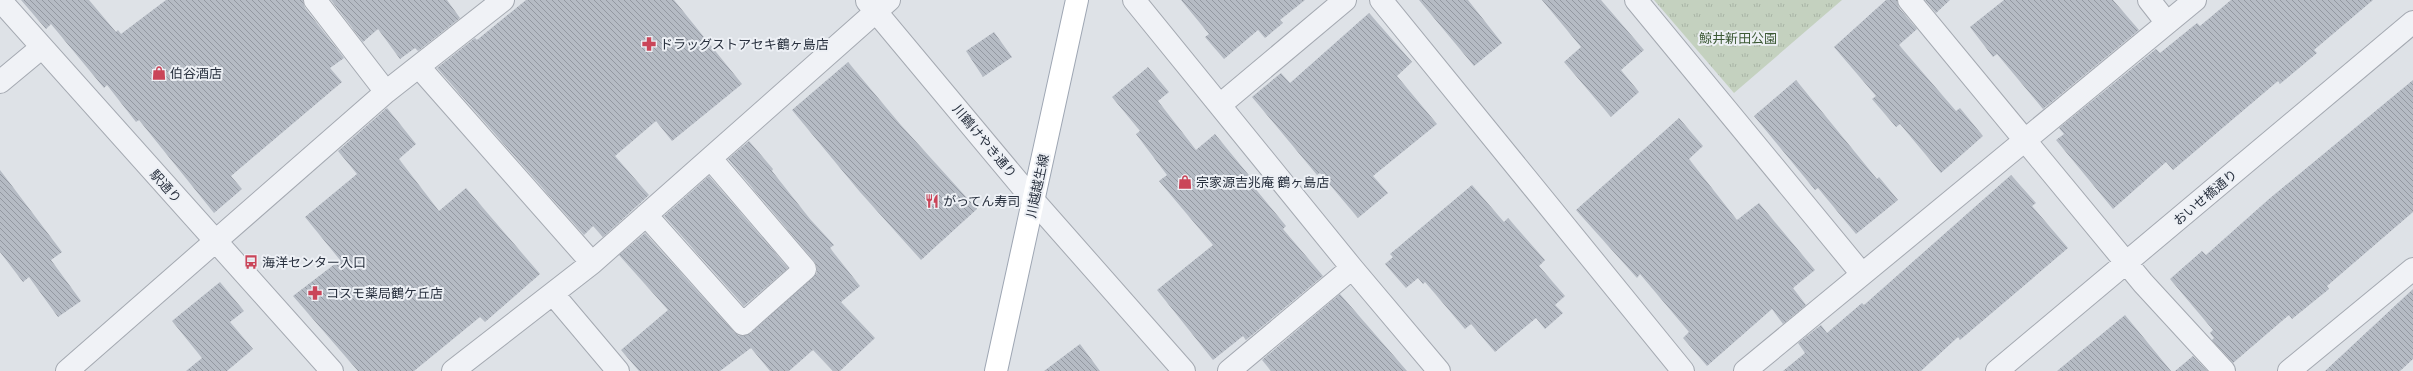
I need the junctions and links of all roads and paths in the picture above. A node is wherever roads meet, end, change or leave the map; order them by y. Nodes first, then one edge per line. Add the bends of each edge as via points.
1 (0, 0) edge
2 (315, 0) edge
3 (1077, 0) edge
4 (1134, 0) edge
5 (1345, 0) edge
6 (1381, 0) edge
7 (1636, 0) edge
8 (1909, 0) edge
9 (2149, 0) edge
10 (2195, 0) edge
11 (489, 4) edge
12 (877, 4) edge
13 (2413, 22) edge
14 (2167, 23) junction
15 (41, 48) junction
16 (419, 67) junction
17 (0, 82) edge
18 (386, 92) junction
19 (1220, 105) junction
20 (2025, 139) junction
21 (711, 159) junction
22 (1034, 201) junction
23 (646, 215) junction
24 (216, 242) junction
25 (592, 263) junction
26 (2126, 263) junction
27 (1352, 268) junction
28 (2413, 269) edge
29 (1862, 274) junction
30 (553, 294) junction
31 (2291, 370) edge
32 (66, 371) edge
33 (332, 371) edge
34 (453, 371) edge
35 (618, 371) edge
36 (996, 371) edge
37 (1184, 371) edge
38 (1229, 371) edge
39 (1439, 371) edge
40 (1683, 371) edge
41 (1745, 371) edge
42 (1997, 371) edge
43 (2224, 371) edge

1 - 15 street, 駅通り
2 - 18 street
3 - 22 main road, 川越越生線
4 - 19 street
5 - 19 street
6 - 40 street
7 - 29 street
8 - 20 street
9 - 14 street
10 - 14 street
11 - 16 street
12 - 21 street
12 - 22 street, 川鶴けやき通り
13 - 26 street, おいせ橋通り
14 - 20 street
15 - 17 street
15 - 24 street, 駅通り
16 - 18 street
16 - 25 street
18 - 24 street
19 - 27 street
20 - 26 street
20 - 29 street
21 - 23 street
21 - 23 street via 805,269 743,324
22 - 36 main road, 川越越生線
22 - 37 street, 川鶴けやき通り
23 - 25 street
24 - 32 street
24 - 33 street, 駅通り
25 - 30 street
26 - 42 street, おいせ橋通り
26 - 43 street
27 - 38 street
27 - 39 street
28 - 31 street
29 - 41 street
30 - 34 street
30 - 35 street

